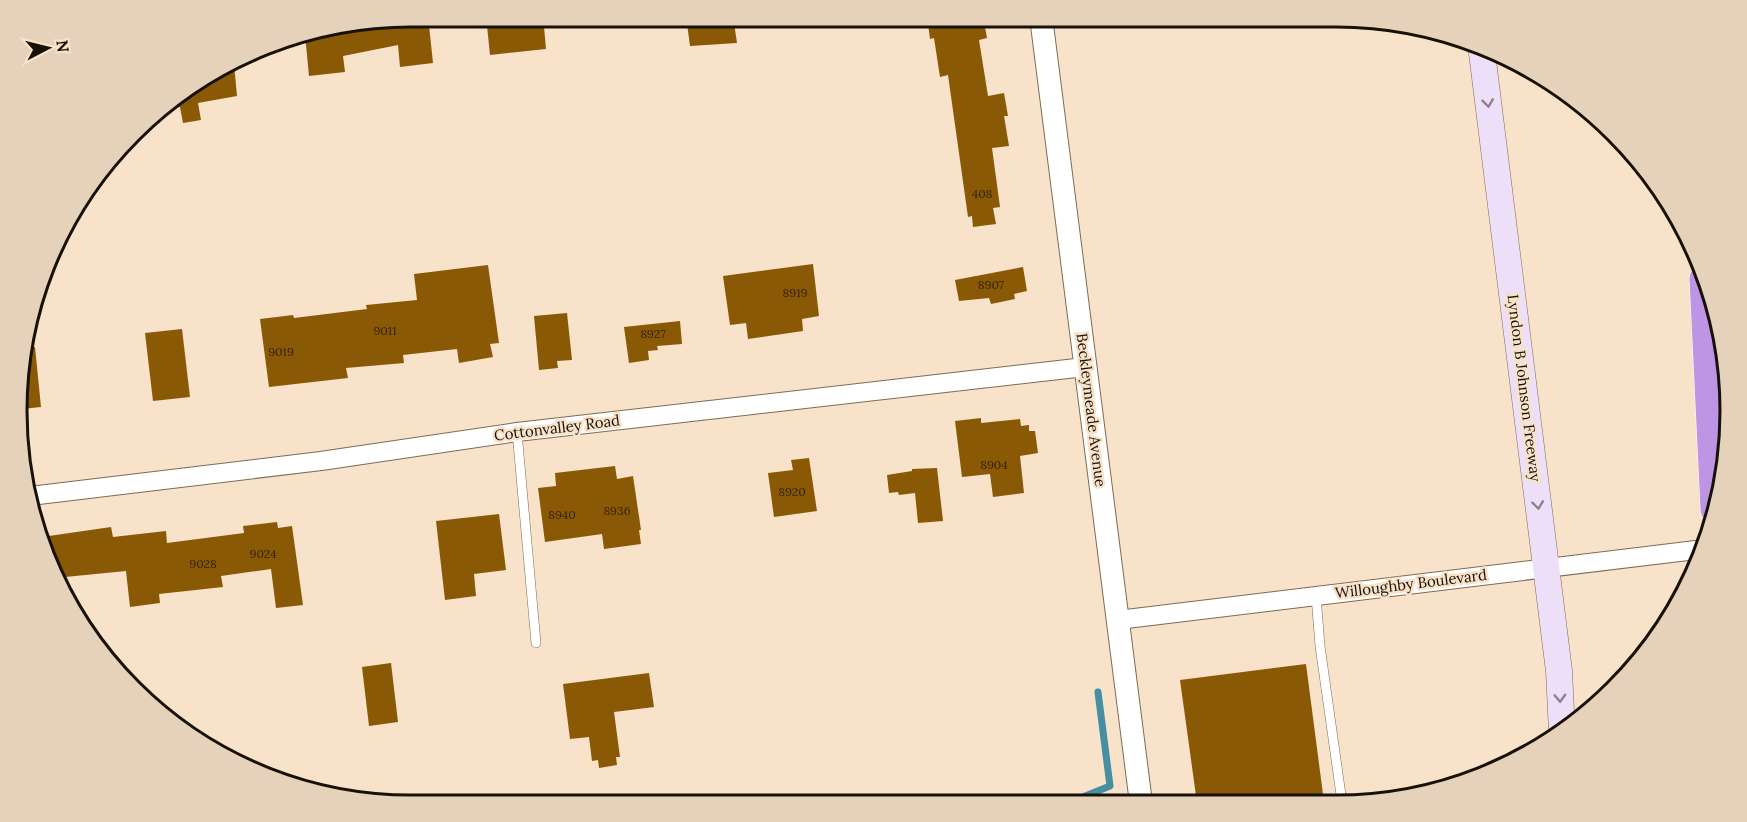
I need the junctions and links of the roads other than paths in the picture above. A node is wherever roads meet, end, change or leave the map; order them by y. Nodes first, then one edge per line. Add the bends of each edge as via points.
1 (1042, 27) edge
2 (1482, 56) edge
3 (1708, 315) edge
4 (1085, 367) junction
5 (517, 432) junction
6 (1715, 472) edge
7 (36, 495) edge
8 (1694, 550) edge
9 (1546, 567) junction
10 (1316, 596) junction
11 (1118, 620) junction
12 (536, 642) dead end
13 (1561, 722) edge
14 (1140, 795) edge
15 (1341, 795) edge

1 - 4 street, Beckleymeade Avenue
2 -> 9 main road, Lyndon B Johnson Freeway
3 - 6 highway
4 - 5 street, Cottonvalley Road
4 - 11 street, Beckleymeade Avenue
5 - 7 street, Cottonvalley Road via 321,461
5 - 12 lane
8 - 9 street, Willoughby Boulevard
9 - 10 street, Willoughby Boulevard
9 -> 13 main road, Lyndon B Johnson Freeway
10 - 11 street, Willoughby Boulevard
10 - 15 lane
11 - 14 street, Beckleymeade Avenue

